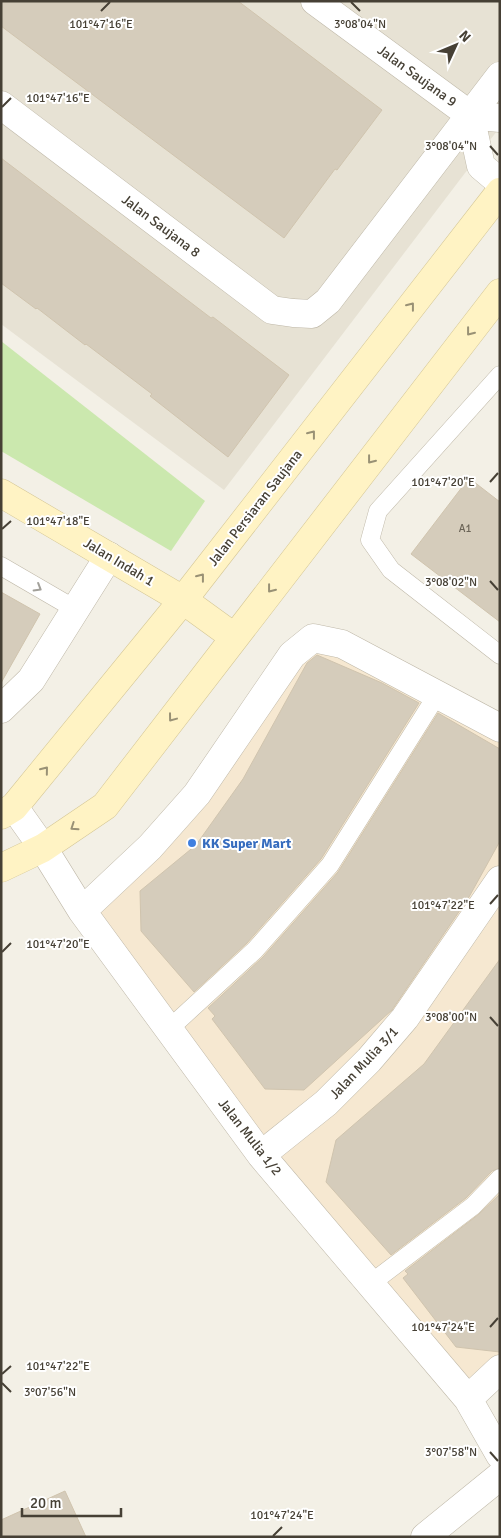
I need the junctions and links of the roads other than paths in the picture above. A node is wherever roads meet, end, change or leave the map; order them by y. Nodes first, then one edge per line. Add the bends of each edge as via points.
1 (315, 1) edge
2 (500, 76) edge
3 (1, 105) edge
4 (470, 115) junction
5 (500, 118) edge
6 (490, 174) edge
7 (500, 192) edge
8 (500, 293) edge
9 (500, 375) edge
10 (1, 493) edge
11 (109, 556) junction
12 (1, 566) edge
13 (183, 600) junction
14 (75, 609) junction
15 (234, 637) junction
16 (500, 655) edge
17 (437, 695) junction
18 (1, 709) edge
19 (500, 728) edge
20 (8, 811) edge
21 (43, 848) junction
22 (1, 868) edge
23 (500, 880) edge
24 (82, 911) junction
25 (169, 1029) junction
26 (261, 1155) junction
27 (500, 1178) edge
28 (370, 1284) junction
29 (500, 1368) edge
30 (468, 1399) junction
31 (500, 1455) edge
32 (500, 1476) edge
33 (424, 1537) edge

1 - 4 street, Jalan Saujana 9
2 - 4 street
3 - 4 street, Jalan Saujana 8 via 272,310 293,314 312,314 328,301
4 - 5 street
4 - 6 street
13 -> 7 street, Jalan Persiaran Saujana
8 -> 15 street
9 - 16 lane via 378,511 370,540 392,570
10 - 11 street, Jalan Indah 1
11 - 13 street, Jalan Indah 1
11 - 14 street
12 -> 14 lane
13 - 15 street, Jalan Indah 1
20 -> 13 street, Jalan Persiaran Saujana
14 - 18 street via 31,680
15 -> 21 street via 105,806
17 - 19 street
17 - 24 street via 342,644 313,638 292,655 197,794 150,847
17 - 25 lane via 330,865 255,950
20 - 21 street, Jalan Mulia 1/2
21 - 22 street
21 - 24 street, Jalan Mulia 1/2
23 - 26 street, Jalan Mulia 3/1 via 405,1018 375,1053 326,1103
24 - 25 street, Jalan Mulia 1/2
25 - 26 street, Jalan Mulia 1/2
26 - 28 street, Jalan Mulia 1/2
27 - 28 lane via 473,1206
28 - 30 street, Jalan Mulia 1/2
29 - 30 street
30 - 31 street, Jalan Mulia 1/2
32 - 33 street

